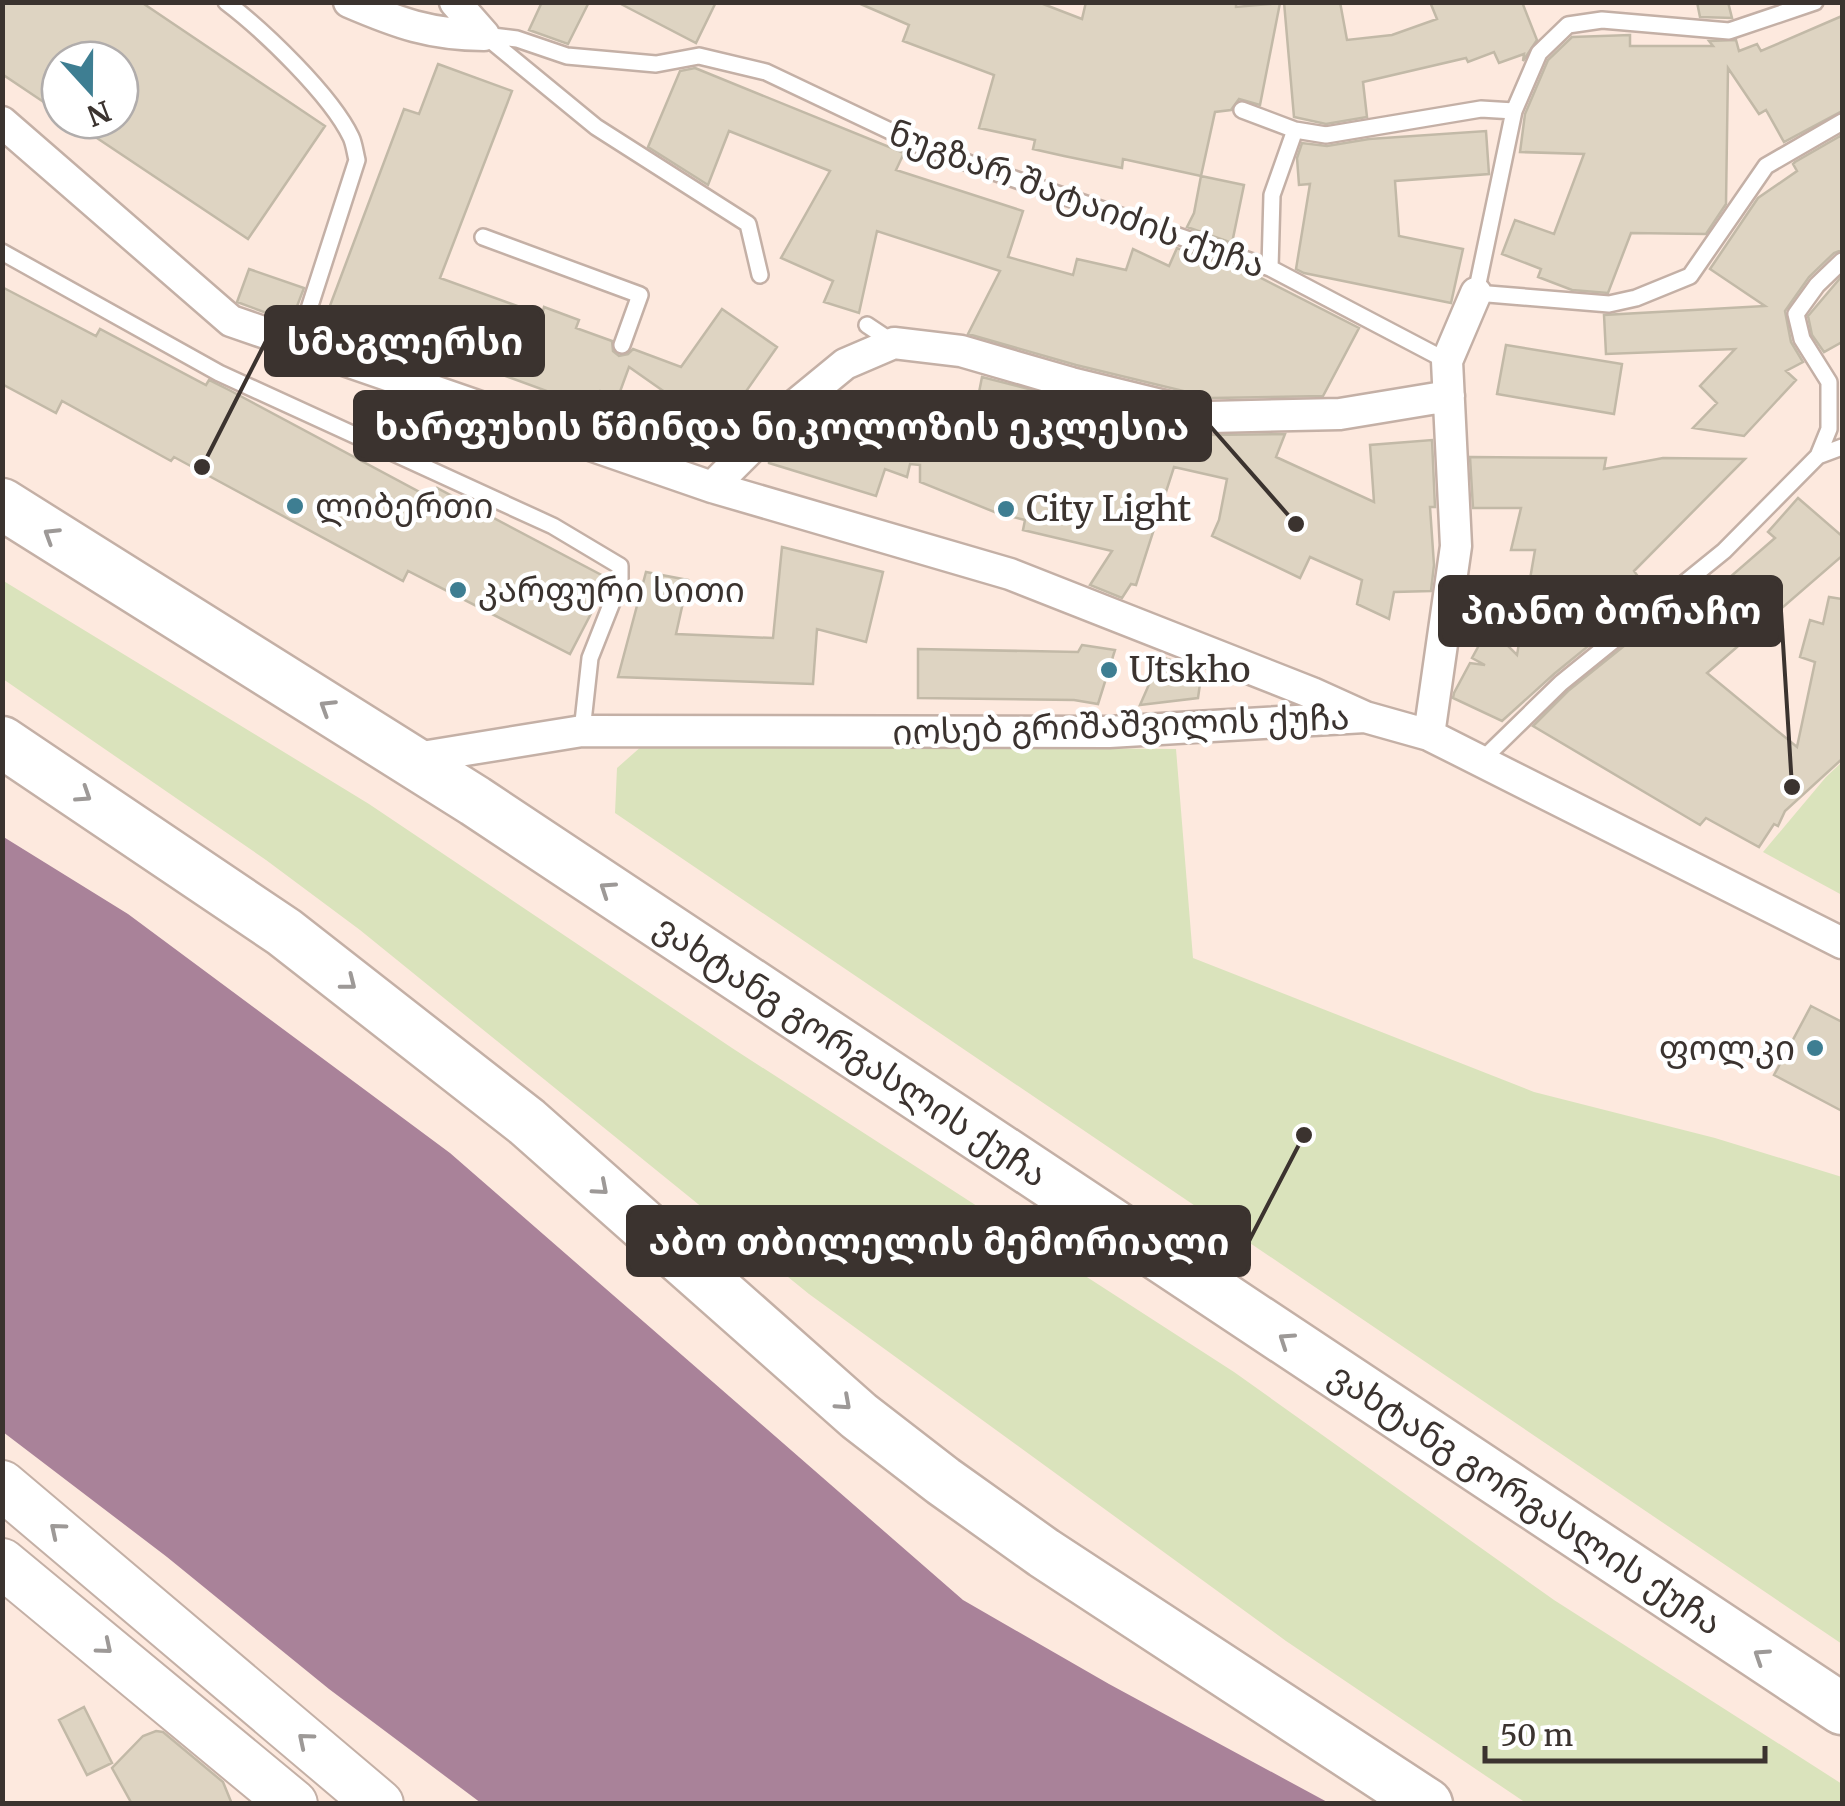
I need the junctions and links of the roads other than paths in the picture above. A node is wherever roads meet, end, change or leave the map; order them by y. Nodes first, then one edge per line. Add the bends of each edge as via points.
1 (226, 2) edge
2 (350, 2) edge
3 (454, 2) edge
4 (1815, 2) edge
5 (484, 35) junction
6 (1242, 110) dead end
7 (1514, 111) junction
8 (2, 122) edge
9 (1842, 122) edge
10 (1295, 130) junction
11 (483, 238) dead end
12 (2, 252) edge
13 (1842, 261) edge
14 (1270, 268) junction
15 (760, 275) dead end
16 (1476, 293) junction
17 (867, 325) dead end
18 (298, 343) junction
19 (894, 343) junction
20 (622, 344) dead end
21 (1447, 361) junction
22 (1449, 396) junction
23 (600, 402) dead end
24 (584, 442) junction
25 (1842, 448) edge
26 (1818, 456) junction
27 (712, 487) junction
28 (2, 504) edge
29 (1366, 718) junction
30 (582, 731) junction
31 (1428, 735) junction
32 (2, 742) edge
33 (410, 758) junction
34 (1482, 760) junction
35 (1842, 943) edge
36 (2, 1485) edge
37 (2, 1563) edge
38 (1842, 1708) edge
39 (293, 1804) edge
40 (379, 1804) edge
41 (1427, 1804) edge

1 - 18 lane via 318,92 352,138 357,160
2 - 5 street, ნუგზარ შატაიძის ქუჩა via 417,29
3 - 5 street
4 - 7 lane via 1729,31 1602,20 1568,25 1539,52
5 - 14 lane, ნუგზარ შატაიძის ქუჩა via 567,56 656,64 700,56 766,72 928,150
5 - 15 lane via 596,126 748,224
6 - 10 lane
7 - 10 lane via 1481,109 1326,135
7 - 16 lane
8 - 18 street via 231,322
9 - 16 lane via 1766,166 1690,276 1609,304
10 - 14 lane via 1272,195
11 - 20 lane via 640,295
12 - 30 lane via 218,373 552,526 620,566 590,658
13 - 26 lane via 1796,314 1802,339 1829,382 1829,429
14 - 21 lane, ნუგზარ შატაიძის ქუჩა
16 - 21 street
17 - 19 lane
18 - 24 street
19 - 22 street via 962,351 1210,416 1340,414
19 - 27 street via 846,364
21 - 22 street
22 - 31 street via 1456,546
23 - 24 lane
24 - 27 street
25 - 26 lane
26 - 34 lane via 1724,551 1562,683
27 - 29 street via 1010,574
33 -> 28 highway, ვახტანგ გორგასლის ქუჩა
29 - 30 street, იოსებ გრიშაშვილის ქუჩა via 1109,732
29 - 31 street, იოსებ გრიშაშვილის ქუჩა
30 - 33 street, იოსებ გრიშაშვილის ქუჩა
31 - 34 street, იოსებ გრიშაშვილის ქუჩა
32 -> 41 highway via 284,932 527,1122 859,1416 943,1481
38 -> 33 highway, ვახტანგ გორგასლის ქუჩა
34 - 35 street, იოსებ გრიშაშვილის ქუჩა
40 -> 36 main road
37 -> 39 main road

